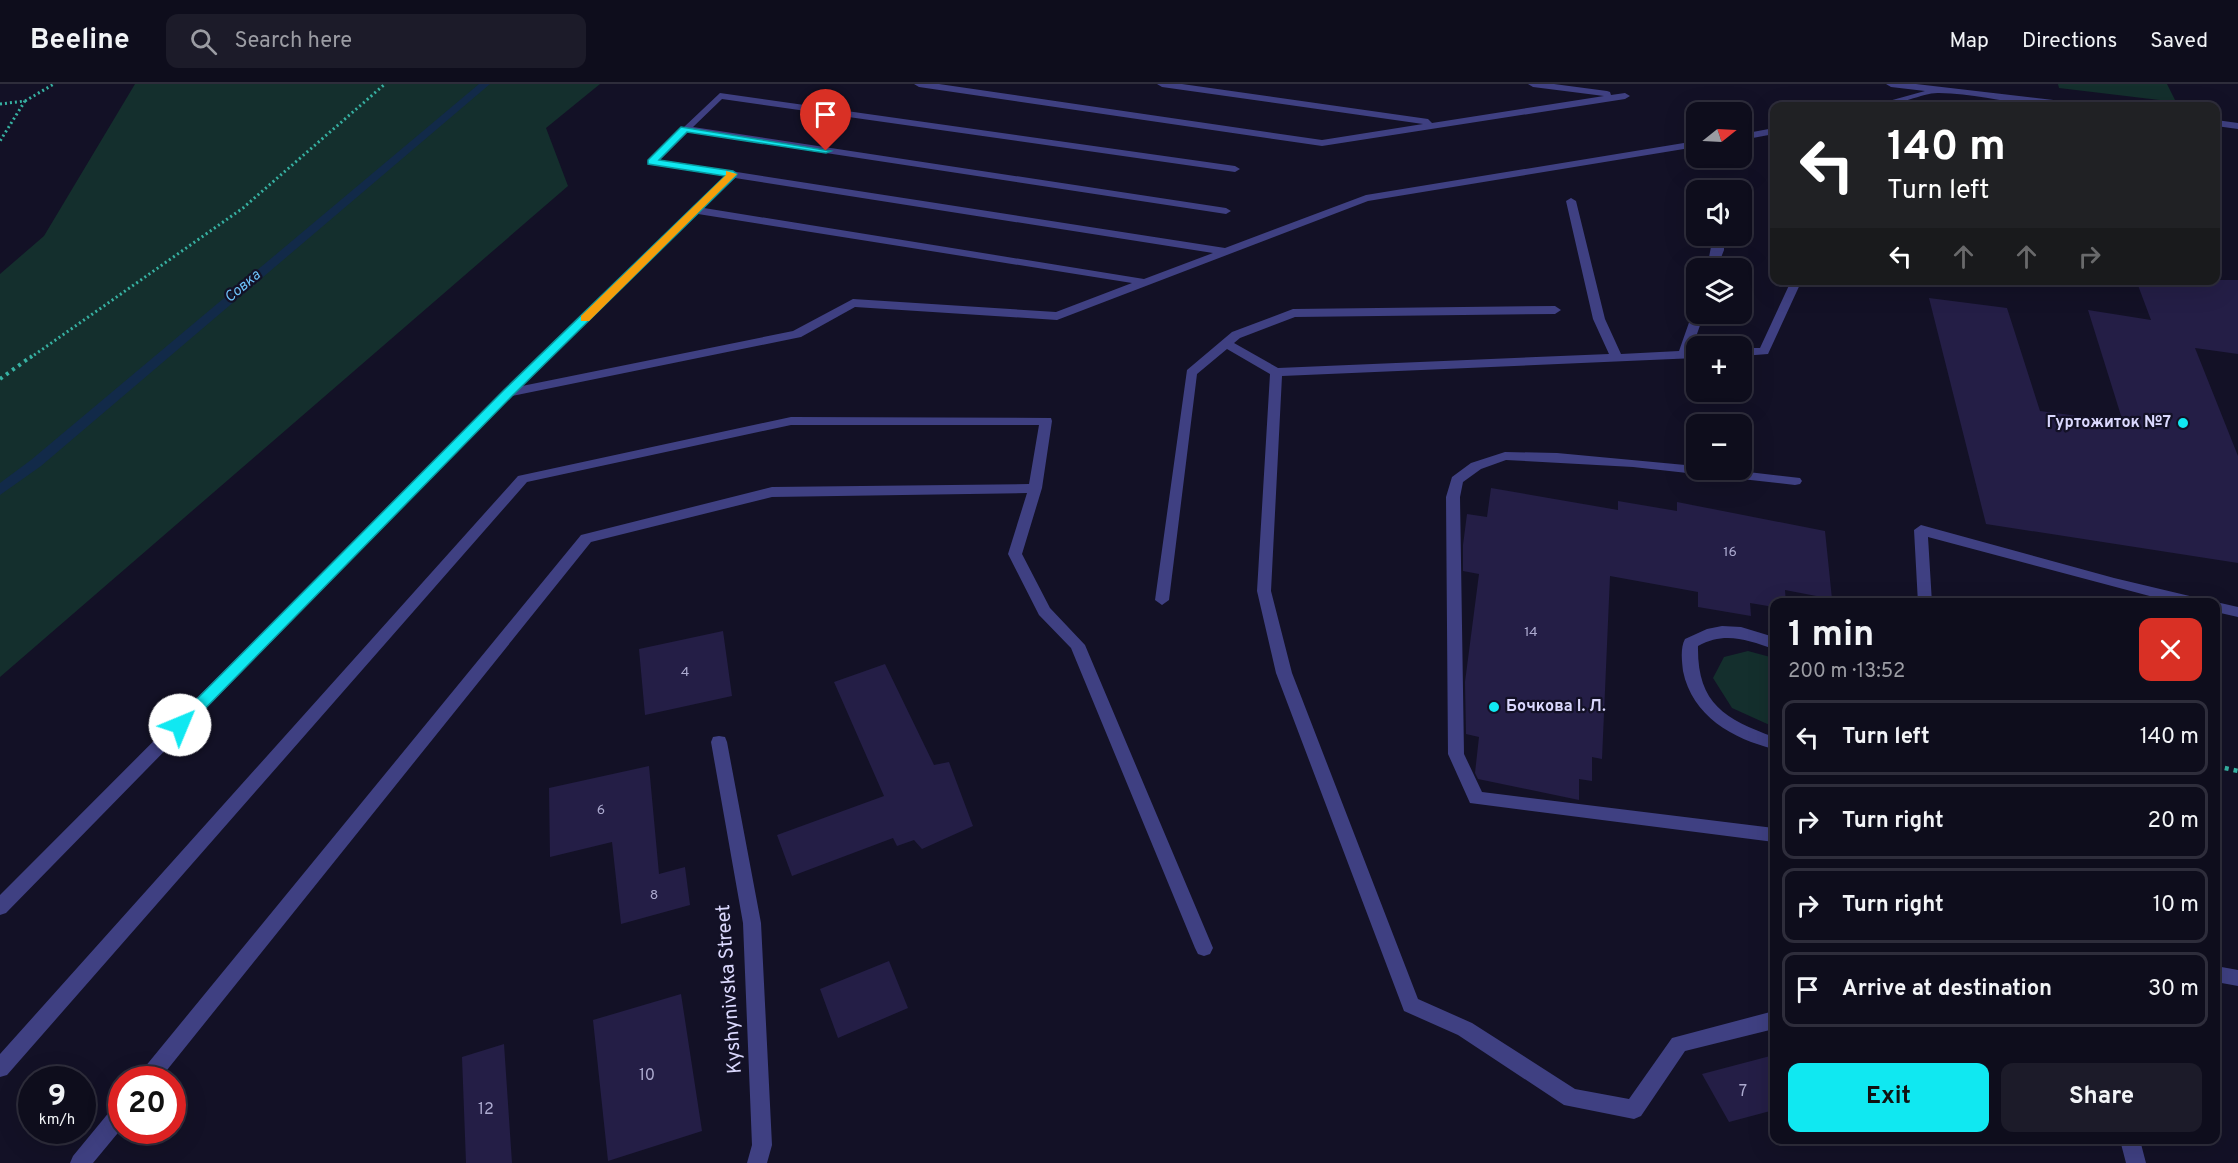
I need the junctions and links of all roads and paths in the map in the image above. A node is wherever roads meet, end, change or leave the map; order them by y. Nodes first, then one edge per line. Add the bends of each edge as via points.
1 (54, 84) edge
2 (385, 84) edge
3 (919, 84) edge
4 (1162, 84) edge
5 (1533, 84) edge
6 (1627, 84) edge
7 (1891, 84) edge
8 (1937, 87) edge
9 (1625, 96) junction
10 (26, 101) junction
11 (1893, 102) edge
12 (2049, 102) edge
13 (0, 104) edge
14 (1446, 124) junction
15 (2220, 124) edge
16 (2238, 126) edge
17 (685, 129) junction
18 (1770, 132) edge
19 (1752, 135) edge
20 (0, 141) edge
21 (1686, 146) edge
22 (1235, 169) dead end
23 (733, 174) junction
24 (1571, 201) dead end
25 (696, 210) junction
26 (1227, 211) dead end
27 (1225, 251) junction
28 (1147, 283) junction
29 (1795, 285) edge
30 (1555, 310) dead end
31 (1226, 343) junction
32 (1752, 352) edge
33 (1686, 354) edge
34 (1616, 357) junction
35 (1276, 372) junction
36 (0, 379) edge
37 (508, 393) junction
38 (1795, 481) dead end
39 (1035, 488) junction
40 (1925, 598) edge
41 (2178, 598) edge
42 (1162, 600) dead end
43 (2220, 608) edge
44 (2238, 612) edge
45 (1770, 642) edge
46 (1770, 741) edge
47 (719, 742) dead end
48 (2220, 767) edge
49 (2238, 771) edge
50 (1770, 835) edge
51 (0, 907) edge
52 (1204, 948) dead end
53 (2220, 975) edge
54 (2238, 978) edge
55 (1770, 1021) edge
56 (158, 1066) edge
57 (0, 1068) edge
58 (108, 1129) edge
59 (2131, 1144) edge
60 (80, 1163) edge
61 (757, 1163) edge
62 (2136, 1163) edge

1 - 10 path
2 - 36 path via 243,207
3 - 14 street via 1322,143
4 - 14 street
5 - 9 street
6 - 9 street
7 - 8 street
8 - 11 street
8 - 12 street
9 - 14 street
10 - 13 path
10 - 20 path
15 - 16 street
17 - 22 street via 720,96
17 - 23 street via 652,162
17 - 26 street
18 - 19 street
21 - 27 street via 1366,198
23 - 25 street
23 - 27 street
24 - 34 street via 1599,319
25 - 28 street
25 - 37 street
27 - 28 street
28 - 37 street via 1057,316 853,303 797,334
29 - 32 street via 1764,351
30 - 31 street via 1293,313 1236,335
31 - 35 street
31 - 42 street via 1191,373
33 - 34 street
34 - 35 street
35 - 55 street via 1264,591 1284,674 1412,1005 1465,1029 1571,1098 1634,1109 1678,1044
37 - 51 street
38 - 50 street via 1633,463 1505,456 1476,466 1457,480 1453,497 1456,754 1476,798
39 - 52 street via 1015,554 1044,611 1077,645
39 - 56 street via 772,492 586,538
39 - 57 street via 1046,421 791,421 523,479
40 - 41 street via 1921,530
43 - 44 street
45 - 46 street via 1721,630 1705,634 1690,643 1688,663 1697,693 1725,724
47 - 61 street, Kyshynivska Street via 752,922 762,1145
48 - 49 path
53 - 54 street
58 - 60 street
59 - 62 street

